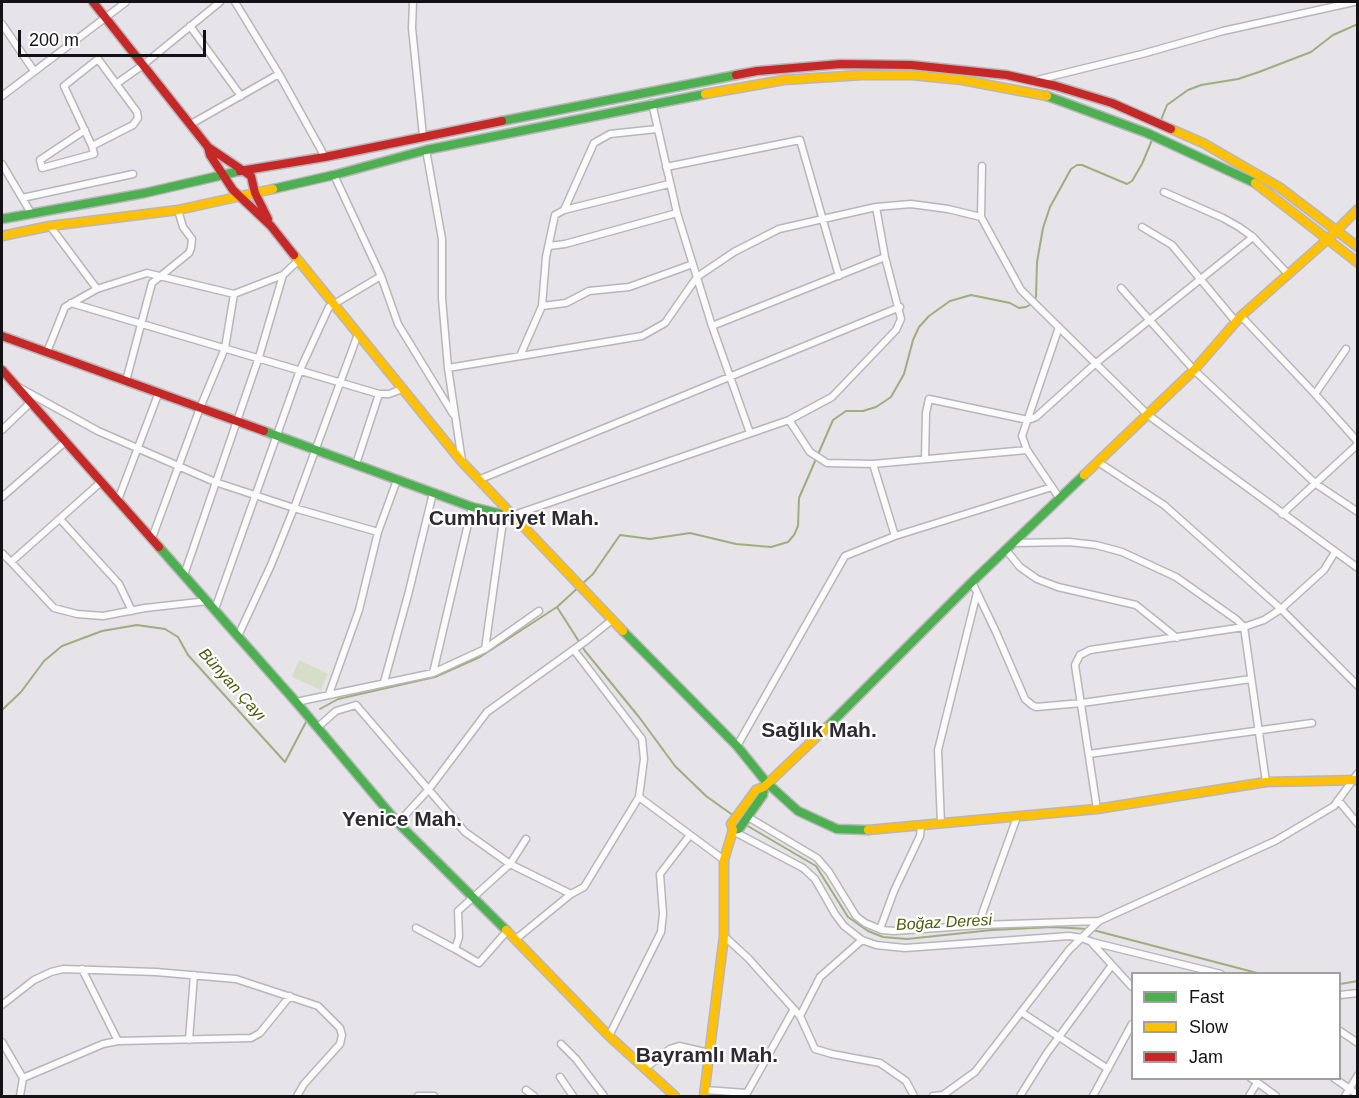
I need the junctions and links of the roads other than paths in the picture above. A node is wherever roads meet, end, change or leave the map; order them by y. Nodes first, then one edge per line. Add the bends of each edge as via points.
1 (93, 2) edge
2 (126, 2) edge
3 (220, 2) edge
4 (235, 2) edge
5 (413, 2) edge
6 (1354, 2) edge
7 (106, 17) junction
8 (2, 24) edge
9 (190, 26) junction
10 (143, 64) junction
11 (34, 71) junction
12 (279, 74) junction
13 (1034, 81) junction
14 (116, 84) junction
15 (2, 96) edge
16 (241, 96) junction
17 (652, 103) junction
18 (191, 124) junction
19 (657, 129) junction
20 (85, 130) junction
21 (423, 136) junction
22 (92, 146) junction
23 (208, 147) junction
24 (426, 150) junction
25 (325, 157) junction
26 (2, 164) edge
27 (982, 166) dead end
28 (666, 167) junction
29 (243, 170) junction
30 (133, 174) dead end
31 (223, 174) junction
32 (334, 175) junction
33 (669, 184) junction
34 (1164, 192) dead end
35 (255, 193) junction
36 (240, 196) junction
37 (22, 198) junction
38 (876, 207) junction
39 (1358, 209) edge
40 (178, 210) junction
41 (564, 210) junction
42 (31, 213) junction
43 (677, 213) junction
44 (981, 217) junction
45 (822, 218) junction
46 (2, 219) edge
47 (50, 226) junction
48 (272, 226) junction
49 (1142, 227) dead end
50 (1337, 229) junction
51 (2, 236) edge
52 (1253, 237) junction
53 (1328, 239) junction
54 (549, 246) junction
55 (1358, 247) edge
56 (885, 256) junction
57 (298, 260) junction
58 (1358, 263) edge
59 (693, 264) junction
60 (283, 275) junction
61 (1289, 275) junction
62 (161, 276) junction
63 (381, 276) junction
64 (839, 276) junction
65 (697, 277) junction
66 (1200, 279) junction
67 (1121, 288) dead end
68 (97, 289) junction
69 (234, 294) junction
70 (70, 303) junction
71 (334, 304) junction
72 (542, 306) junction
73 (900, 307) junction
74 (1238, 319) junction
75 (1148, 321) junction
76 (141, 322) junction
77 (712, 326) junction
78 (1059, 327) junction
79 (358, 334) junction
80 (2, 336) edge
81 (225, 348) junction
82 (1347, 349) dead end
83 (47, 352) junction
84 (520, 356) junction
85 (260, 357) junction
86 (1096, 363) junction
87 (448, 368) junction
88 (2, 370) edge
89 (300, 370) junction
90 (1194, 370) junction
91 (730, 378) junction
92 (126, 381) junction
93 (340, 382) junction
94 (17, 386) junction
95 (402, 389) junction
96 (159, 392) junction
97 (379, 394) junction
98 (1315, 394) junction
99 (31, 402) junction
100 (200, 408) junction
101 (1148, 415) junction
102 (455, 417) junction
103 (789, 420) junction
104 (1028, 420) junction
105 (238, 422) junction
106 (2, 430) edge
107 (750, 433) junction
108 (277, 436) junction
109 (65, 442) junction
110 (1358, 443) edge
111 (139, 448) junction
112 (1027, 450) junction
113 (315, 451) junction
114 (926, 459) junction
115 (462, 462) junction
116 (1098, 462) junction
117 (356, 464) junction
118 (873, 464) junction
119 (179, 467) junction
120 (396, 480) junction
121 (478, 480) junction
122 (101, 482) junction
123 (215, 482) junction
124 (1316, 484) junction
125 (1052, 488) junction
126 (433, 493) junction
127 (256, 496) junction
128 (2, 497) edge
129 (1060, 499) junction
130 (117, 500) junction
131 (472, 507) junction
132 (294, 508) junction
133 (1358, 512) edge
134 (1282, 514) junction
135 (507, 515) junction
136 (60, 519) junction
137 (378, 532) junction
138 (895, 536) junction
139 (152, 538) junction
140 (1014, 543) junction
141 (1006, 550) junction
142 (1335, 552) junction
143 (2, 553) edge
144 (11, 562) junction
145 (1358, 568) edge
146 (184, 575) junction
147 (972, 582) junction
148 (977, 592) junction
149 (208, 601) junction
150 (215, 609) junction
151 (1281, 609) junction
152 (132, 611) junction
153 (539, 611) dead end
154 (612, 620) junction
155 (1244, 627) junction
156 (238, 636) junction
157 (1177, 638) junction
158 (485, 649) junction
159 (576, 649) junction
160 (433, 672) junction
161 (1251, 679) junction
162 (384, 682) junction
163 (1358, 687) edge
164 (329, 694) junction
165 (296, 702) junction
166 (1082, 703) junction
167 (1312, 723) dead end
168 (317, 726) junction
169 (1258, 731) junction
170 (737, 746) junction
171 (1089, 754) junction
172 (1356, 778) edge
173 (1266, 782) junction
174 (765, 785) junction
175 (429, 789) junction
176 (639, 797) junction
177 (1338, 800) junction
178 (1097, 809) junction
179 (744, 817) junction
180 (1017, 817) junction
181 (398, 823) junction
182 (941, 824) junction
183 (1358, 824) edge
184 (921, 825) junction
185 (734, 829) junction
186 (690, 835) junction
187 (526, 839) dead end
188 (724, 860) junction
189 (510, 864) junction
190 (571, 894) junction
191 (473, 899) junction
192 (1096, 923) junction
193 (980, 925) junction
194 (416, 928) dead end
195 (880, 929) junction
196 (507, 931) junction
197 (1084, 935) junction
198 (724, 936) junction
199 (516, 939) junction
200 (862, 939) junction
201 (1092, 942) junction
202 (455, 949) junction
203 (1112, 964) junction
204 (82, 969) junction
205 (1213, 972) edge
206 (194, 975) junction
207 (1131, 986) edge
208 (1358, 993) edge
209 (1341, 995) edge
210 (290, 996) junction
211 (2, 1005) edge
212 (794, 1009) junction
213 (1022, 1012) junction
214 (800, 1016) junction
215 (1131, 1026) edge
216 (1341, 1032) edge
217 (609, 1036) junction
218 (1059, 1037) junction
219 (189, 1040) junction
220 (118, 1041) junction
221 (2, 1042) edge
222 (1358, 1043) edge
223 (561, 1044) dead end
224 (709, 1053) junction
225 (644, 1069) junction
226 (1108, 1069) junction
227 (1358, 1075) edge
228 (560, 1077) dead end
229 (23, 1078) junction
230 (1337, 1080) edge
231 (1254, 1081) edge
232 (1350, 1089) junction
233 (526, 1090) dead end
234 (704, 1093) edge
235 (1358, 1095) edge
236 (20, 1096) edge
237 (297, 1096) edge
238 (418, 1096) edge
239 (434, 1096) edge
240 (534, 1096) edge
241 (573, 1096) edge
242 (604, 1096) edge
243 (675, 1096) edge
244 (914, 1096) edge
245 (933, 1096) edge
246 (944, 1096) edge
247 (1020, 1096) edge
248 (1093, 1096) edge
249 (1249, 1096) edge
250 (1276, 1096) edge
251 (1345, 1096) edge

1 - 7 street
2 - 7 street
3 - 9 street
4 - 12 street
5 - 21 street
6 - 13 street via 1223,31
7 - 10 street
7 - 11 street
8 - 11 street
9 - 10 street
9 - 16 street
10 - 14 street
10 - 18 street
11 - 15 street
12 - 16 street
12 - 25 street
13 - 21 street via 911,65 841,64 757,71
13 - 50 street via 1112,103 1203,143 1279,187
14 - 20 street via 98,59 64,86
14 - 22 street via 137,112 137,120
16 - 18 street
17 - 19 street
17 - 24 street
17 - 53 street via 784,80 862,75 962,80 1050,97 1147,133 1257,184
18 - 23 street
19 - 28 street
19 - 41 street via 610,134 594,142
20 - 22 street
20 - 22 street via 40,160 42,168 94,154
21 - 25 street
23 - 29 street
23 - 31 street
24 - 32 street
24 - 87 street via 442,239
25 - 29 street
26 - 37 street
27 - 44 street
28 - 33 street
28 - 45 street via 800,140
29 - 31 street
29 - 35 street via 253,179
30 - 37 street
31 - 36 street
31 - 42 street
32 - 35 street
32 - 63 street
33 - 41 street
33 - 43 street
34 - 52 street via 1223,218
35 - 36 street
35 - 48 street
36 - 40 street
36 - 48 street
37 - 42 street
38 - 44 street via 911,204
38 - 45 street
38 - 56 street
39 - 50 street
40 - 47 street
40 - 62 street via 192,239 191,248
41 - 54 street via 555,215
42 - 46 street
43 - 54 street
43 - 59 street
44 - 78 street via 1021,290
45 - 64 street
45 - 65 street via 779,229
47 - 51 street
47 - 68 street
48 - 57 street
49 - 66 street via 1172,245
50 - 53 street
50 - 55 street
52 - 61 street
52 - 66 street
53 - 58 street
53 - 61 street
54 - 72 street
56 - 64 street
56 - 73 street
57 - 60 street
57 - 71 street
59 - 65 street
59 - 72 street via 629,287 589,291 566,303
60 - 69 street
60 - 85 street
61 - 74 street
62 - 68 street via 147,273
62 - 69 street
62 - 76 street via 152,284
63 - 71 street
63 - 102 street via 398,324
64 - 77 street
65 - 77 street
65 - 84 street via 665,323 642,336
66 - 74 street
66 - 75 street
67 - 75 street
68 - 70 street
69 - 81 street
70 - 76 street
70 - 83 street
71 - 79 street
71 - 89 street via 329,307
72 - 84 street
73 - 91 street
73 - 103 street via 901,319 896,330 832,397
74 - 90 street
74 - 98 street
75 - 86 street
75 - 90 street
76 - 81 street
76 - 92 street
77 - 91 street
78 - 86 street
78 - 104 street
79 - 93 street
79 - 95 street
80 - 83 street
81 - 85 street
81 - 100 street
82 - 98 street
83 - 92 street
84 - 87 street
85 - 89 street
85 - 105 street
86 - 101 street
86 - 104 street
87 - 102 street
88 - 94 street
89 - 93 street
89 - 108 street
90 - 101 street
90 - 124 street
91 - 107 street
91 - 121 street
92 - 96 street
93 - 97 street
93 - 113 street
94 - 99 street
94 - 111 street
95 - 97 street
95 - 115 street
96 - 100 street
96 - 111 street
97 - 117 street
98 - 110 street
99 - 106 street
99 - 109 street
100 - 105 street
100 - 119 street
101 - 116 street
101 - 134 street
102 - 115 street
103 - 107 street
103 - 118 street via 810,452 827,463
104 - 112 street via 1022,436
104 - 114 street via 928,399
105 - 108 street
105 - 123 street
107 - 135 street
108 - 113 street
108 - 127 street
109 - 122 street
109 - 128 street
110 - 124 street
111 - 119 street
111 - 130 street
112 - 114 street
112 - 125 street
113 - 117 street
113 - 132 street
114 - 118 street
115 - 121 street
116 - 129 street
116 - 151 street via 1164,505
117 - 120 street
118 - 138 street
119 - 123 street
119 - 139 street
120 - 126 street
120 - 137 street
121 - 135 street
122 - 130 street
122 - 136 street
123 - 127 street
123 - 146 street
124 - 133 street
124 - 134 street
125 - 129 street
125 - 138 street
126 - 131 street
126 - 162 street
127 - 132 street
127 - 150 street
129 - 140 street
130 - 139 street
131 - 135 street
131 - 160 street
132 - 137 street
132 - 156 street
134 - 142 street
135 - 154 street
135 - 158 street
136 - 144 street
136 - 152 street via 119,584
137 - 164 street via 359,610
138 - 170 street via 845,556
139 - 146 street
140 - 141 street
140 - 155 street via 1070,542 1122,552 1176,577
141 - 147 street
141 - 157 street via 1037,579 1136,605
142 - 145 street
142 - 151 street via 1324,570
143 - 144 street
144 - 152 street via 54,608 87,616
146 - 149 street
147 - 148 street
147 - 174 street
148 - 166 street via 1028,702 1036,706
148 - 182 street via 938,750
149 - 150 street
149 - 152 street
150 - 156 street
151 - 155 street
151 - 163 street
153 - 158 street
154 - 159 street
154 - 170 street
155 - 157 street
155 - 161 street
156 - 165 street
157 - 166 street via 1084,652 1075,665
158 - 160 street
159 - 175 street via 488,712
159 - 176 street via 642,739 644,759
160 - 162 street
161 - 166 street
161 - 169 street
162 - 164 street
164 - 165 street
165 - 168 street
166 - 171 street
167 - 169 street
168 - 175 street via 336,711 356,705
168 - 181 street
169 - 171 street
169 - 173 street
170 - 174 street
171 - 178 street
172 - 173 street
172 - 177 street
173 - 178 street
174 - 179 street via 756,790
174 - 184 street via 798,811 837,829
175 - 181 street
175 - 189 street via 465,832
176 - 186 street
176 - 190 street via 584,887
177 - 183 street
177 - 192 street via 1275,841
178 - 180 street
179 - 185 street
179 - 195 street via 817,858 856,916
180 - 182 street
180 - 193 street
181 - 191 street
182 - 184 street
184 - 195 street via 920,836
185 - 188 street
185 - 200 street via 808,871 839,920
186 - 188 street
186 - 217 street via 660,874 661,932
187 - 189 street
188 - 198 street
189 - 190 street
189 - 191 street
190 - 199 street
191 - 196 street
191 - 202 street via 458,911 459,937
192 - 193 street
192 - 197 street
193 - 195 street via 894,932
194 - 202 street
196 - 199 street
196 - 202 street via 479,963
197 - 200 street via 898,949
197 - 201 street
197 - 213 street
198 - 212 street
198 - 224 street
199 - 217 street
200 - 214 street via 820,976
201 - 203 street
201 - 205 street
203 - 207 street
203 - 218 street
204 - 206 street
204 - 211 street via 46,974
204 - 220 street
206 - 210 street via 236,979
206 - 219 street
208 - 209 street
210 - 219 street via 256,1036
210 - 237 street via 326,1011 342,1035 340,1044
212 - 214 street
212 - 234 street via 747,1094
213 - 218 street
213 - 246 street via 975,1072
214 - 244 street via 815,1049 880,1063 906,1081
215 - 226 street
216 - 222 street
217 - 225 street
218 - 226 street
218 - 247 street
219 - 220 street
220 - 229 street
221 - 229 street
223 - 242 street
224 - 225 street via 679,1046
224 - 234 street
225 - 243 street
226 - 248 street
227 - 232 street
228 - 241 street
229 - 236 street
230 - 232 street
231 - 249 street
231 - 250 street
232 - 235 street
232 - 251 street
233 - 240 street
238 - 239 street
245 - 246 street

